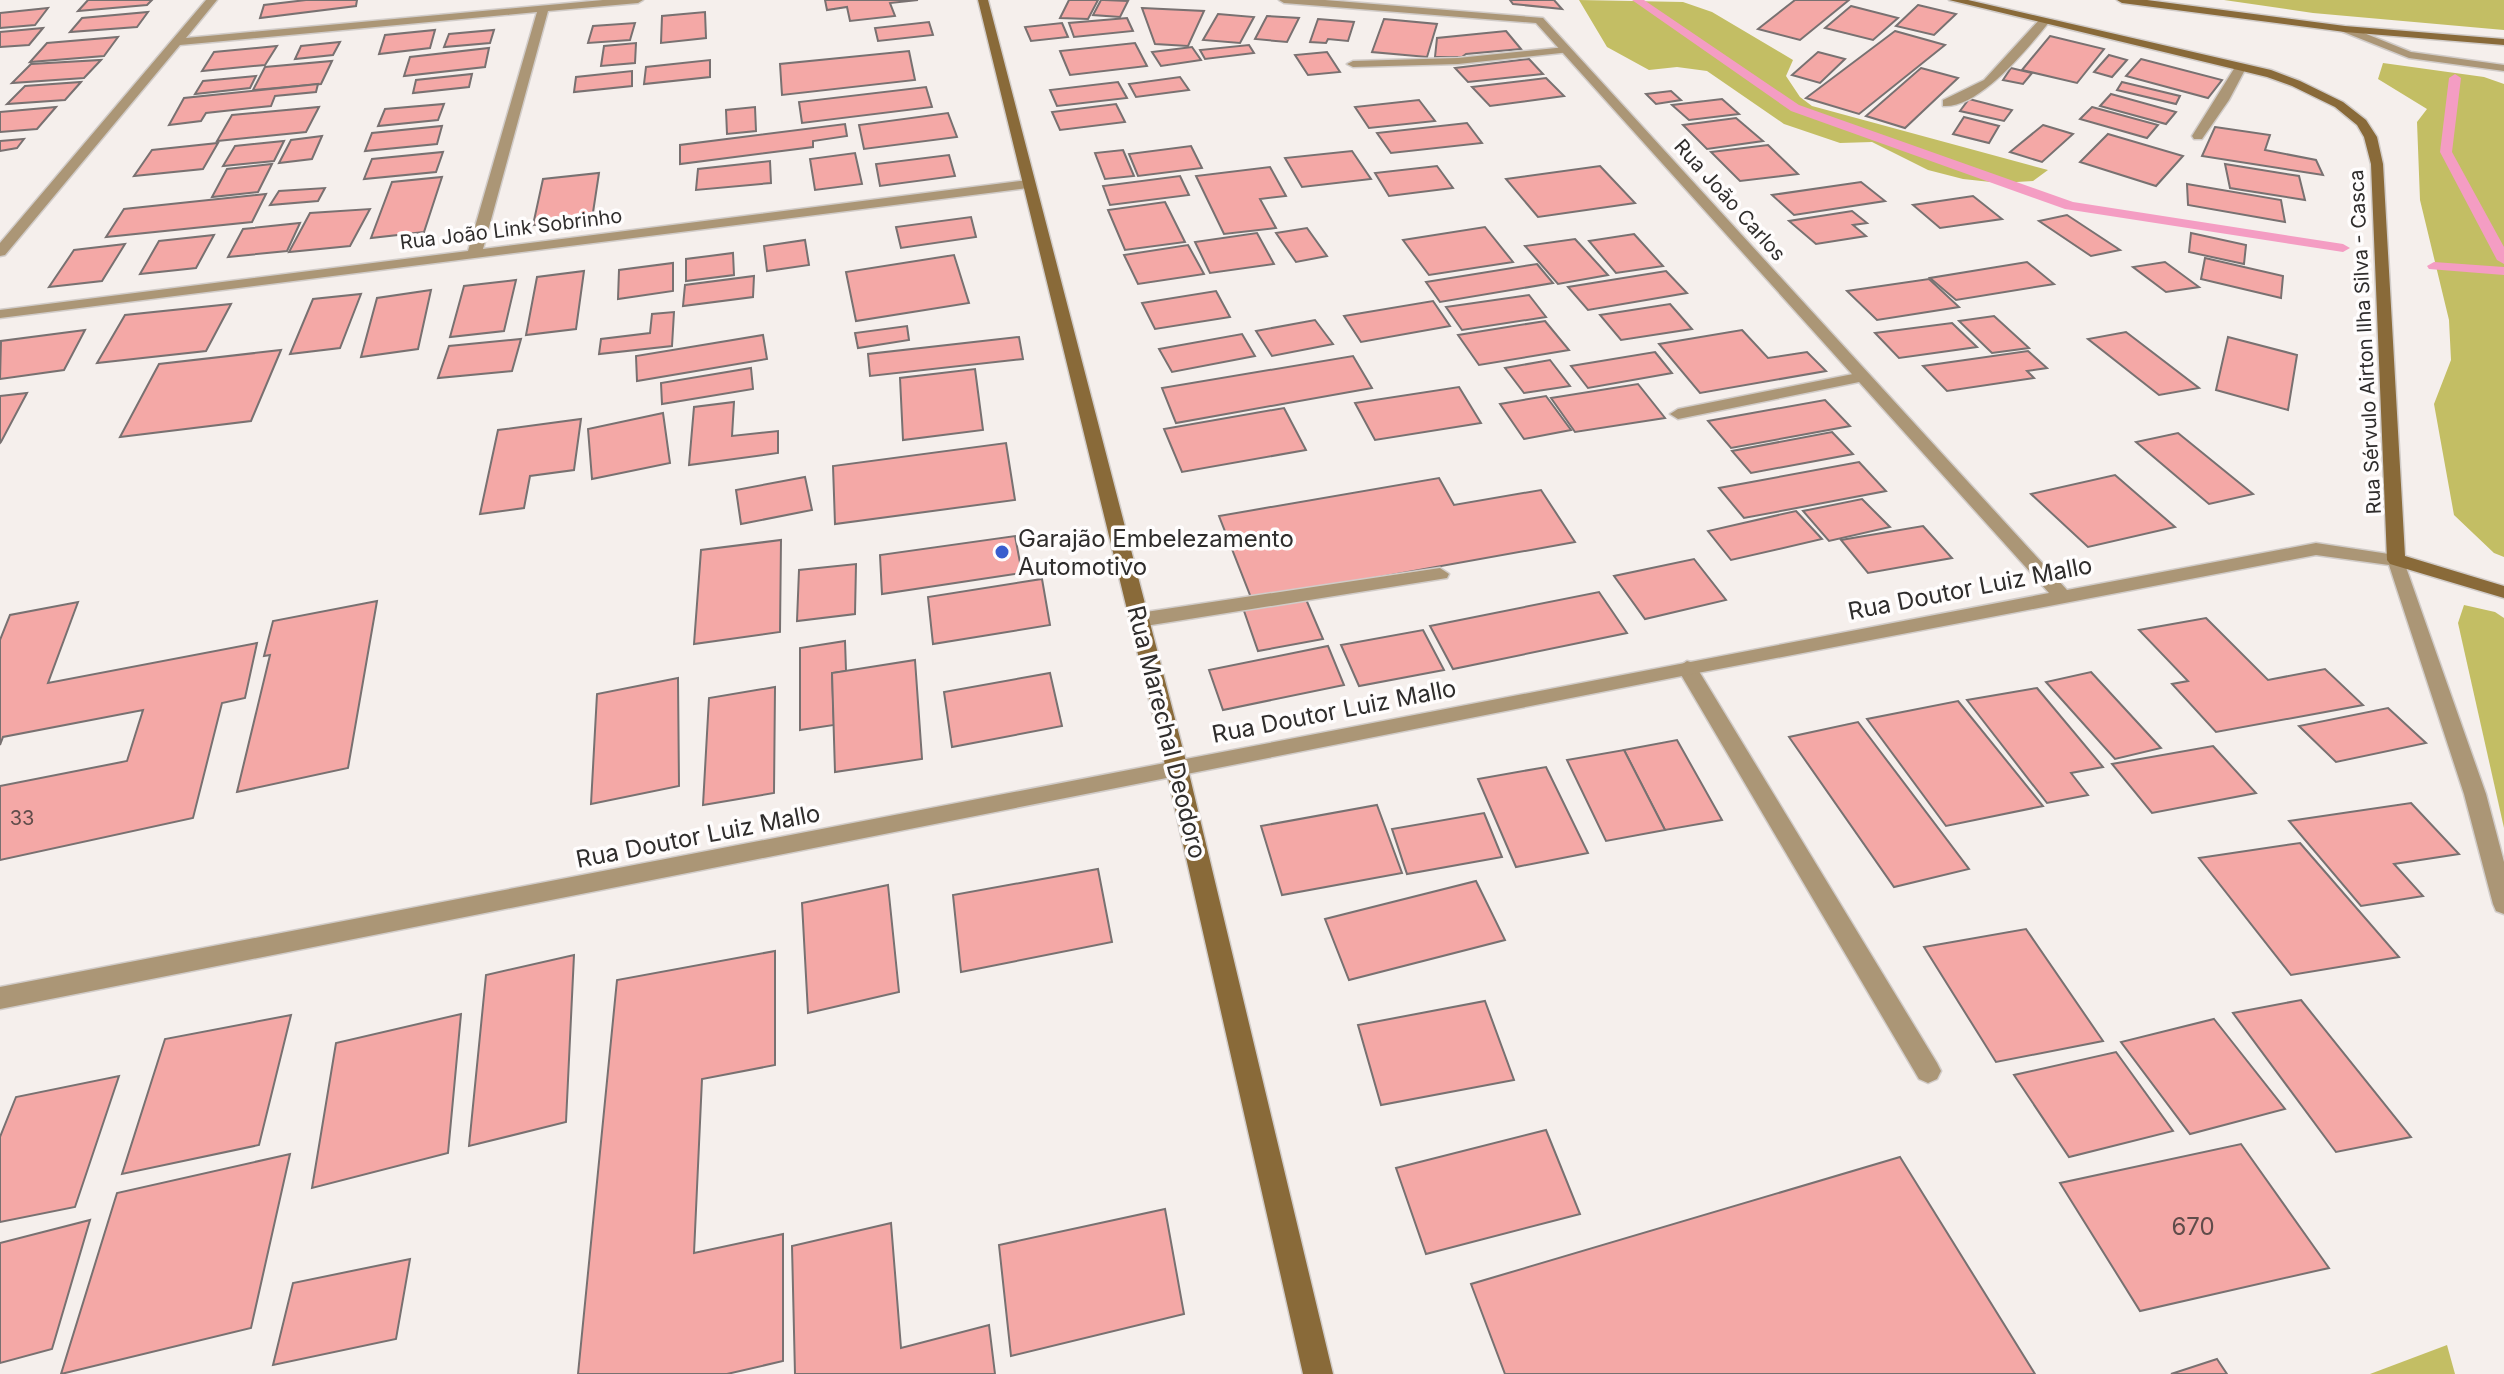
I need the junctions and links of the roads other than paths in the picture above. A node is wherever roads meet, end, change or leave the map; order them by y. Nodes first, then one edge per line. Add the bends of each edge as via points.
1 (212, 0) edge
2 (638, 0) edge
3 (983, 0) edge
4 (1284, 0) edge
5 (1954, 0) edge
6 (2122, 0) edge
7 (1317, 1) edge
8 (543, 9) junction
9 (2044, 21) junction
10 (2345, 29) junction
11 (177, 42) junction
12 (2504, 42) edge
13 (1566, 50) junction
14 (1353, 64) dead end
15 (2241, 66) junction
16 (2504, 68) edge
17 (1947, 103) dead end
18 (2198, 136) dead end
19 (1028, 184) junction
20 (0, 252) edge
21 (474, 254) junction
22 (0, 314) edge
23 (1863, 377) junction
24 (1678, 414) dead end
25 (2396, 560) junction
26 (1440, 574) dead end
27 (2504, 592) edge
28 (2063, 597) junction
29 (1139, 620) junction
30 (1687, 668) junction
31 (1177, 769) junction
32 (2504, 904) edge
33 (0, 998) edge
34 (1928, 1071) dead end
35 (1318, 1374) edge

1 - 11 street
2 - 8 street
3 - 19 street, Rua Marechal Deodoro
4 - 7 street, Rua João Carlos
5 - 9 street, Rua Sérvulo Airton Ilha Silva - Casca
6 - 10 street
7 - 13 street, Rua João Carlos via 1539,20
8 - 11 street
8 - 21 street
9 - 15 street, Rua Sérvulo Airton Ilha Silva - Casca
9 - 17 street via 1988,83
10 - 12 street
10 - 16 street via 2409,55
11 - 20 street
13 - 14 street
13 - 23 street, Rua João Carlos
15 - 18 street
15 - 25 street, Rua Sérvulo Airton Ilha Silva - Casca via 2312,88 2368,131 2377,164
19 - 21 street, Rua João Link Sobrinho
19 - 29 street, Rua Marechal Deodoro
21 - 22 street, Rua João Link Sobrinho
23 - 24 street
23 - 28 street, Rua João Carlos
25 - 27 street
25 - 28 street, Rua Doutor Luiz Mallo via 2316,549
25 - 32 street via 2475,794
26 - 29 street
28 - 30 street, Rua Doutor Luiz Mallo
29 - 31 street, Rua Marechal Deodoro
30 - 31 street, Rua Doutor Luiz Mallo
30 - 34 street
31 - 33 street, Rua Doutor Luiz Mallo
31 - 35 street, Rua Marechal Deodoro

